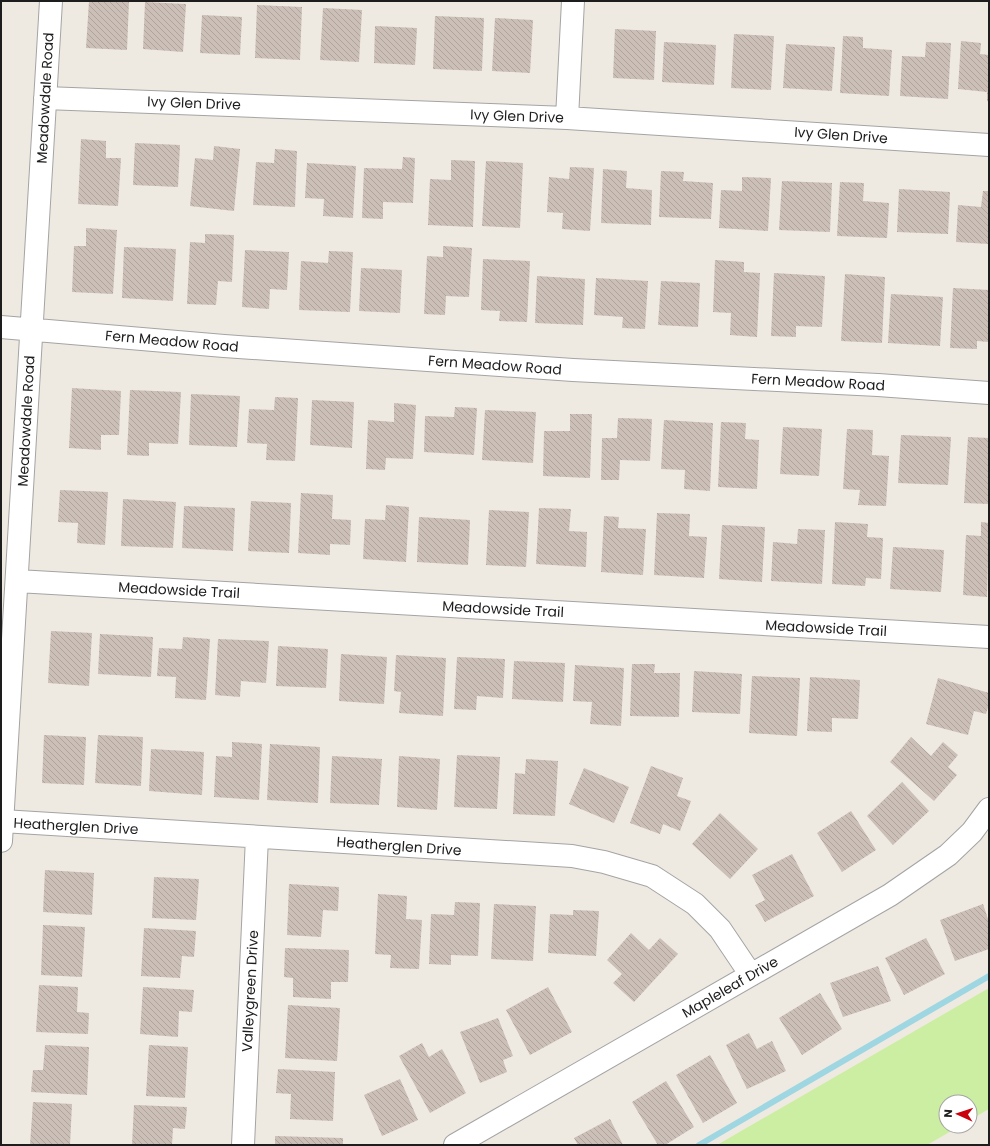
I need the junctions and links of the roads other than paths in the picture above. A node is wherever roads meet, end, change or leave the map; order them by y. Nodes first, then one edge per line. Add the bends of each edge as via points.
1 (51, 1) edge
2 (573, 1) edge
3 (45, 98) junction
4 (567, 118) junction
5 (989, 145) edge
6 (1, 327) edge
7 (31, 328) junction
8 (989, 393) edge
9 (17, 581) junction
10 (989, 637) edge
11 (989, 809) edge
12 (2, 831) edge
13 (257, 837) junction
14 (752, 975) junction
15 (243, 1145) edge
16 (455, 1145) edge

1 - 3 street, Meadowdale Road
2 - 4 street
3 - 4 street, Ivy Glen Drive
3 - 7 street, Meadowdale Road
4 - 5 street, Ivy Glen Drive
6 - 7 street, Fern Meadow Road
7 - 8 street, Fern Meadow Road via 224,346 573,370
7 - 9 street, Meadowdale Road
9 - 10 street, Meadowside Trail
9 - 12 street, Meadowdale Road
11 - 14 street, Mapleleaf Drive via 972,832 948,855 890,895
12 - 13 street, Heatherglen Drive
13 - 14 street, Heatherglen Drive via 572,856 604,862 652,876 695,904 720,929
13 - 15 street, Valleygreen Drive
14 - 16 street, Mapleleaf Drive

